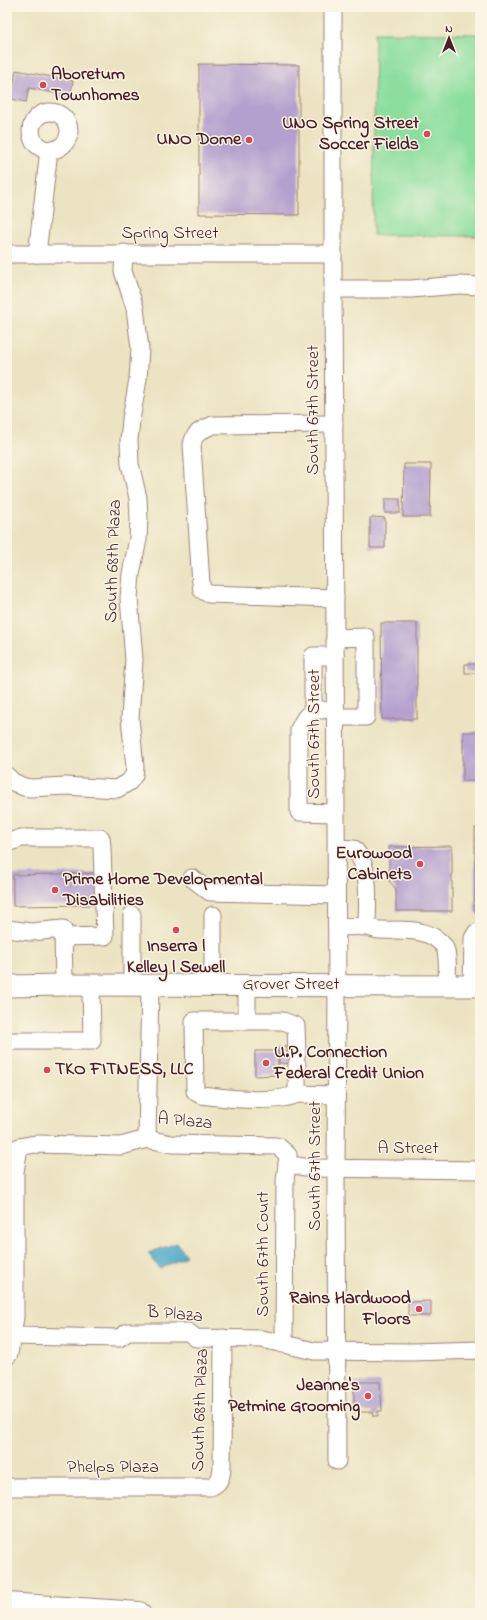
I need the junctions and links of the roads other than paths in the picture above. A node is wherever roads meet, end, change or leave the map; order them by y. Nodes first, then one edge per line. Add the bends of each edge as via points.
1 (333, 7) edge
2 (49, 150) dead end
3 (124, 253) junction
4 (7, 254) edge
5 (36, 254) junction
6 (333, 254) junction
7 (480, 286) edge
8 (333, 289) junction
9 (334, 424) junction
10 (335, 598) junction
11 (335, 638) junction
12 (335, 656) junction
13 (313, 710) junction
14 (335, 714) junction
15 (7, 776) edge
16 (336, 813) junction
17 (7, 843) edge
18 (336, 848) junction
19 (192, 878) dead end
20 (336, 895) junction
21 (213, 914) dead end
22 (132, 915) dead end
23 (336, 927) junction
24 (367, 927) junction
25 (7, 929) edge
26 (480, 931) edge
27 (63, 937) junction
28 (64, 985) junction
29 (91, 985) junction
30 (141, 985) junction
31 (213, 985) junction
32 (248, 985) junction
33 (7, 986) edge
34 (337, 986) junction
35 (447, 986) junction
36 (476, 986) edge
37 (248, 1021) junction
38 (7, 1041) edge
39 (297, 1094) junction
40 (336, 1094) junction
41 (147, 1139) junction
42 (287, 1164) junction
43 (336, 1169) junction
44 (480, 1170) edge
45 (12, 1336) junction
46 (223, 1338) junction
47 (284, 1344) junction
48 (480, 1350) edge
49 (336, 1352) junction
50 (7, 1356) edge
51 (337, 1461) dead end
52 (217, 1483) joint
53 (7, 1487) edge
54 (7, 1604) edge
55 (139, 1613) edge

1 - 6 street, South 67th Street
2 - 5 street
3 - 5 street, Spring Street
3 - 6 street, Spring Street
3 - 15 street, South 68th Plaza via 123,271 135,308 140,349 129,440 130,464 138,498 139,518 129,598 134,660 130,718 134,775 129,782 117,789 24,787
4 - 5 street, Spring Street
6 - 8 street, South 67th Street
7 - 8 street
8 - 9 street, South 67th Street
9 - 10 street, South 67th Street
9 - 10 street via 213,425 196,432 192,445 202,590 209,594
10 - 11 street, South 67th Street
11 - 12 street, South 67th Street
11 - 14 street via 366,637 366,717
12 - 13 street via 313,656
12 - 14 street, South 67th Street
13 - 14 street
13 - 16 street via 299,730 299,812
14 - 16 street, South 67th Street
16 - 18 street, South 67th Street
17 - 27 street via 21,838 101,838 105,936
18 - 20 street, South 67th Street
18 - 24 street via 354,849 364,865
19 - 20 street via 210,892
20 - 23 street, South 67th Street
21 - 31 street
22 - 30 street
23 - 24 street
23 - 34 street, South 67th Street
24 - 35 street via 420,932 444,946
25 - 27 street via 31,932 63,929
26 - 36 street via 473,938
27 - 28 street
28 - 29 main road, Grover Street
28 - 33 main road, Grover Street
29 - 30 main road, Grover Street
29 - 38 street via 92,1041
30 - 31 main road, Grover Street
30 - 41 street
31 - 32 main road, Grover Street
32 - 34 main road, Grover Street
32 - 37 street
34 - 35 main road, Grover Street
34 - 40 street, South 67th Street
35 - 36 main road, Grover Street
37 - 39 street via 284,1021 296,1026
37 - 39 street via 194,1021 197,1094 240,1099 285,1098
39 - 40 street
40 - 43 street, South 67th Street
41 - 42 street, A Plaza via 172,1144 275,1146 288,1155
41 - 45 street, A Plaza via 121,1146 35,1144 18,1147 15,1317
42 - 43 street
42 - 47 street, South 67th Court via 284,1181
43 - 44 street, A Street
43 - 49 street, South 67th Street
45 - 46 street, B Plaza via 119,1338 128,1332 188,1332 196,1338
45 - 50 street
46 - 47 street, B Plaza via 262,1339
46 - 52 street, South 68th Plaza via 222,1474
47 - 49 street, B Plaza via 314,1351
48 - 49 street, B Plaza
49 - 51 street, South 67th Street
52 - 53 street, Phelps Plaza via 210,1487
54 - 55 highway

